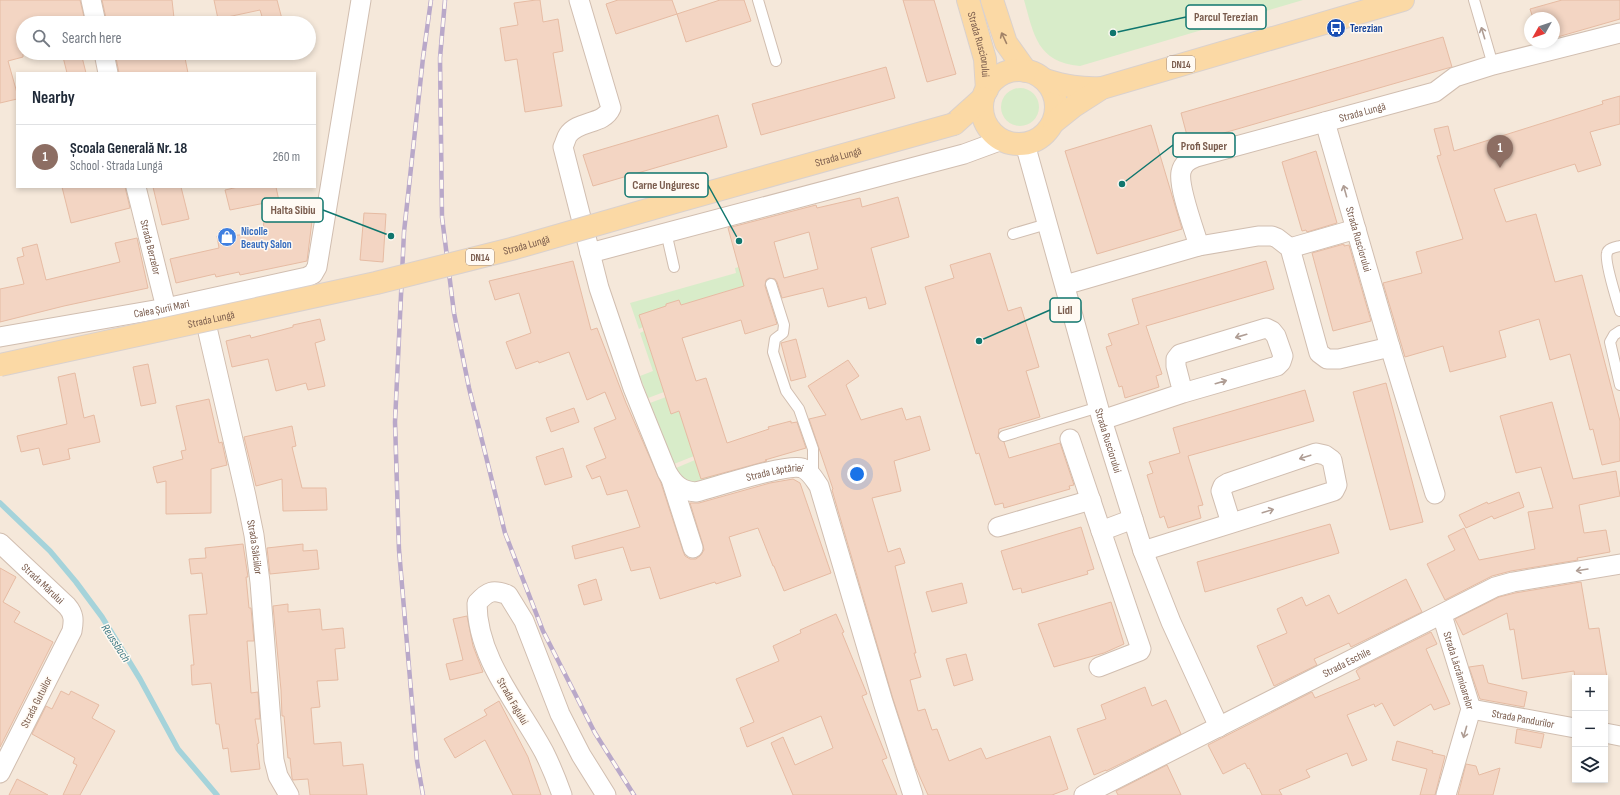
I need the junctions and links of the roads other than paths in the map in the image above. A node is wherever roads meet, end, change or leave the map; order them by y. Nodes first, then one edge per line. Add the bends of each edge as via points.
1 (90, 0) edge
2 (361, 0) edge
3 (579, 0) edge
4 (758, 0) edge
5 (968, 0) edge
6 (992, 0) edge
7 (1403, 0) edge
8 (1474, 0) edge
9 (94, 16) edge
10 (1620, 33) edge
11 (105, 60) edge
12 (776, 61) dead end
13 (1493, 65) junction
14 (108, 72) edge
15 (1035, 75) junction
16 (1102, 88) junction
17 (985, 94) junction
18 (1054, 122) junction
19 (1325, 122) junction
20 (954, 124) junction
21 (995, 133) junction
22 (1025, 144) junction
23 (136, 188) edge
24 (1047, 224) junction
25 (1356, 229) junction
26 (666, 232) junction
27 (1013, 234) dead end
28 (1199, 246) junction
29 (1620, 246) edge
30 (1290, 248) junction
31 (590, 252) junction
32 (674, 267) dead end
33 (771, 284) dead end
34 (1065, 285) junction
35 (200, 301) junction
36 (166, 308) junction
37 (1620, 311) edge
38 (1620, 331) edge
39 (0, 337) edge
40 (1390, 347) junction
41 (0, 365) edge
42 (1620, 385) edge
43 (1184, 393) junction
44 (1101, 413) junction
45 (1004, 436) dead end
46 (1070, 438) dead end
47 (814, 478) junction
48 (671, 479) junction
49 (1435, 494) dead end
50 (1091, 500) junction
51 (1133, 519) junction
52 (1231, 523) junction
53 (998, 527) dead end
54 (1101, 531) junction
55 (0, 543) edge
56 (693, 548) dead end
57 (1143, 552) junction
58 (1620, 564) edge
59 (1442, 615) junction
60 (72, 631) joint
61 (1099, 667) dead end
62 (1471, 709) junction
63 (1219, 727) junction
64 (1572, 727) edge
65 (1608, 734) edge
66 (1620, 736) edge
67 (0, 773) edge
68 (289, 795) edge
69 (562, 795) edge
70 (606, 795) edge
71 (913, 795) edge
72 (1084, 795) edge
73 (1446, 795) edge

1 - 9 street
2 - 35 street, Calea Șurii Mari via 317,267 313,274 307,277
3 - 31 street, Strada Lăptăriei via 611,108 603,117 576,126 567,135 564,147
4 - 12 lane
5 - 17 main road, Strada Rusciorului via 985,59
15 -> 6 main road, Strada Rusciorului via 1006,42
7 - 16 main road, DN14
13 -> 8 lane
10 - 13 street, Strada Lungă
11 - 14 street
13 - 19 street, Strada Lungă via 1455,77 1435,92
15 - 16 main road, DN14 via 1065,86
15 - 17 main road, DN14 via 1014,70 1003,74 994,80
15 - 18 main road via 1052,89 1056,99
16 - 18 main road, DN14
17 - 20 main road, Strada Lungă
17 - 21 main road via 982,108 984,117
18 - 22 main road, DN14 via 1037,140
25 -> 19 street, Strada Rusciorului
19 - 28 street, Strada Lungă via 1189,160 1181,172 1182,186
20 - 21 main road, Strada Lungă / DN14
20 - 41 main road, Strada Lungă / DN14, bridge via 515,248 376,283
21 - 22 main road, DN14 via 1013,144
21 - 26 street via 964,154
22 - 24 street, Strada Rusciorului
23 - 36 street, Strada Berzelor
24 - 27 lane
24 - 34 street, Strada Rusciorului
25 - 30 street
25 - 40 street, Strada Rusciorului
26 - 31 street
26 - 32 lane
28 - 30 street via 1272,236
28 - 34 street
29 - 37 lane via 1606,254
30 - 40 street via 1319,353 1327,359 1339,359
31 - 48 street, Strada Lăptăriei via 599,288 633,388
33 - 47 lane via 784,325 783,333 775,339 773,352 786,391 799,409 813,448
34 - 44 street, Strada Rusciorului
35 - 36 street, Calea Șurii Mari
35 - 68 street, Strada Sălciilor via 254,535 274,760 278,776
36 - 39 street, Calea Șurii Mari
38 - 42 lane via 1610,342
40 - 49 street, Strada Rusciorului
43 -> 43 street via 1276,366 1282,362 1283,356 1276,336 1266,328 1180,354 1176,359 1176,366
43 - 44 street
44 - 45 lane
44 - 51 street, Strada Rusciorului
46 - 50 street
47 - 48 street, Strada Lăptăriei via 801,468 784,468 696,492 687,492
47 - 71 street, Strada Lăptăriei via 819,486
48 - 56 street
50 - 53 street
50 - 54 street
51 - 54 street
51 - 57 street, Strada Rusciorului
52 -> 52 street via 1334,491 1336,484 1332,460 1316,453 1223,486 1221,491
52 - 57 street
54 - 61 street via 1141,649
55 - 60 street, Strada Mărului via 67,606 74,621
57 - 63 street, Strada Rusciorului via 1170,622
58 -> 59 street, Strada Eschile via 1513,582 1495,588
59 - 62 street, Strada Lăcrămioarelor
59 - 63 street, Strada Eschile
60 - 67 street, Strada Gutuilor
62 - 64 street, Strada Pandurilor
62 -> 73 street, Strada Lăcrămioarelor
63 - 72 street, Strada Eschile
65 - 66 street
69 - 70 street, Strada Fagului via 544,752 508,694 481,634 477,603 486,593 498,591 508,594 524,621 560,714

